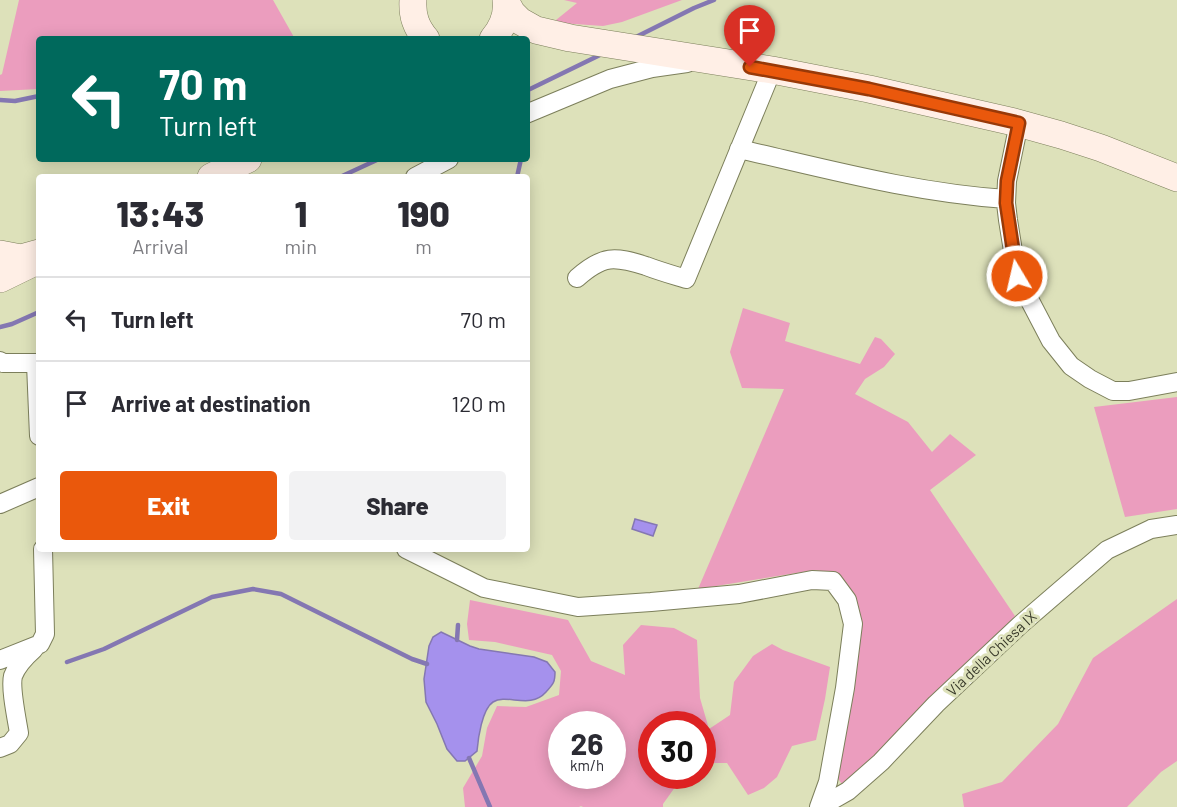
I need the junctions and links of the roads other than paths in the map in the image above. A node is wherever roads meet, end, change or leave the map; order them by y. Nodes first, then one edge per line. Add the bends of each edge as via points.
1 (507, 2) edge
2 (495, 36) edge
3 (570, 38) junction
4 (530, 41) edge
5 (639, 54) junction
6 (772, 70) junction
7 (534, 111) edge
8 (1019, 123) junction
9 (739, 149) junction
10 (242, 162) edge
11 (443, 162) edge
12 (217, 174) edge
13 (421, 174) edge
14 (1177, 178) edge
15 (1006, 199) junction
16 (0, 254) edge
17 (36, 254) edge
18 (36, 261) edge
19 (577, 278) dead end
20 (0, 279) edge
21 (0, 361) edge
22 (36, 364) edge
23 (1177, 382) edge
24 (36, 488) edge
25 (0, 504) edge
26 (1177, 525) edge
27 (43, 552) edge
28 (412, 552) edge
29 (40, 644) junction
30 (0, 660) edge
31 (0, 748) edge
32 (820, 807) edge

1 - 2 main road via 504,22
1 - 3 main road via 512,13 528,26
3 - 4 main road
3 - 5 main road
5 - 6 main road
5 - 7 street via 612,76
6 - 8 main road
6 - 9 street
8 - 14 main road via 1101,148
8 - 15 street
9 - 15 street via 909,187
9 - 19 street via 686,279 622,259 598,263
10 - 12 main road
11 - 13 street
15 - 23 street via 1017,276 1051,341 1071,366 1113,391
16 - 17 main road via 21,258
18 - 20 main road
21 - 22 street
24 - 25 street
26 - 32 street, Via della Chiesa IX via 1151,529 1107,550 953,688 881,762 848,791
27 - 29 street via 45,634
28 - 32 street via 484,588 578,607 739,594 812,580 833,581 847,600 853,624 845,688
29 - 30 street
29 - 31 street via 19,664 13,677 19,733 10,744

